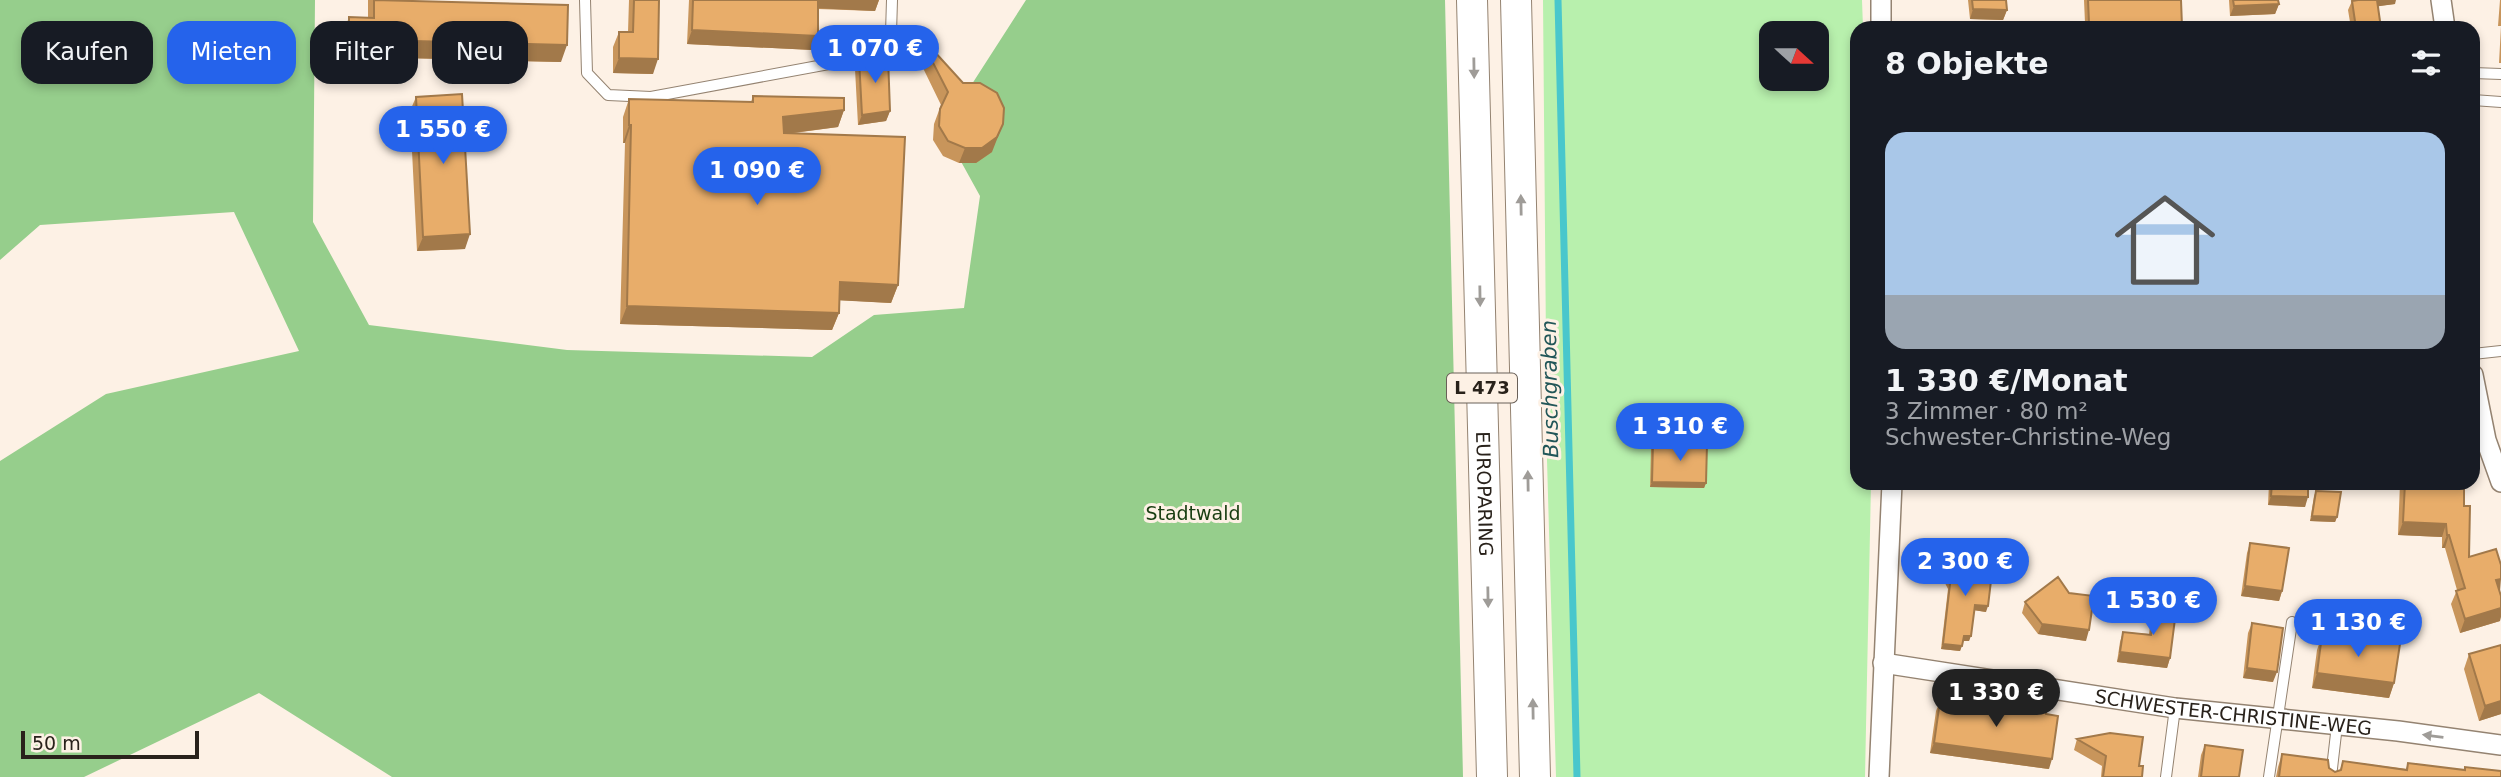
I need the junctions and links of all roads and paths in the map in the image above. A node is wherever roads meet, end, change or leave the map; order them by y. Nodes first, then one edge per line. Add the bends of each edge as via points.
1 (585, 0) edge
2 (892, 0) edge
3 (1472, 0) edge
4 (1516, 0) edge
5 (1881, 0) edge
6 (2441, 0) edge
7 (1881, 21) edge
8 (2444, 21) edge
9 (2480, 73) edge
10 (2501, 74) edge
11 (2480, 100) edge
12 (2501, 102) edge
13 (2501, 351) edge
14 (2480, 353) edge
15 (2480, 410) edge
16 (2501, 482) edge
17 (1892, 490) edge
18 (2292, 622) dead end
19 (1883, 663) junction
20 (2175, 708) junction
21 (2278, 719) junction
22 (2337, 725) junction
23 (2501, 745) edge
24 (1492, 777) edge
25 (1535, 777) edge
26 (1879, 777) edge
27 (2166, 777) edge
28 (2269, 777) edge
29 (2331, 777) edge

1 - 2 lane via 586,74 608,95 651,97 872,56 891,33
3 -> 24 main road, EUROPARING / L 473
25 -> 4 main road, L 473
5 - 7 street
6 - 8 street
9 - 10 lane
11 - 12 lane
13 - 14 lane
15 - 16 street
17 - 19 street
18 - 21 lane
19 - 20 street, SCHWESTER-CHRISTINE-WEG
19 - 26 street
20 - 21 street, SCHWESTER-CHRISTINE-WEG
20 - 27 lane
21 - 22 street, SCHWESTER-CHRISTINE-WEG
21 - 28 lane
23 -> 22 street, SCHWESTER-CHRISTINE-WEG
22 - 29 lane

